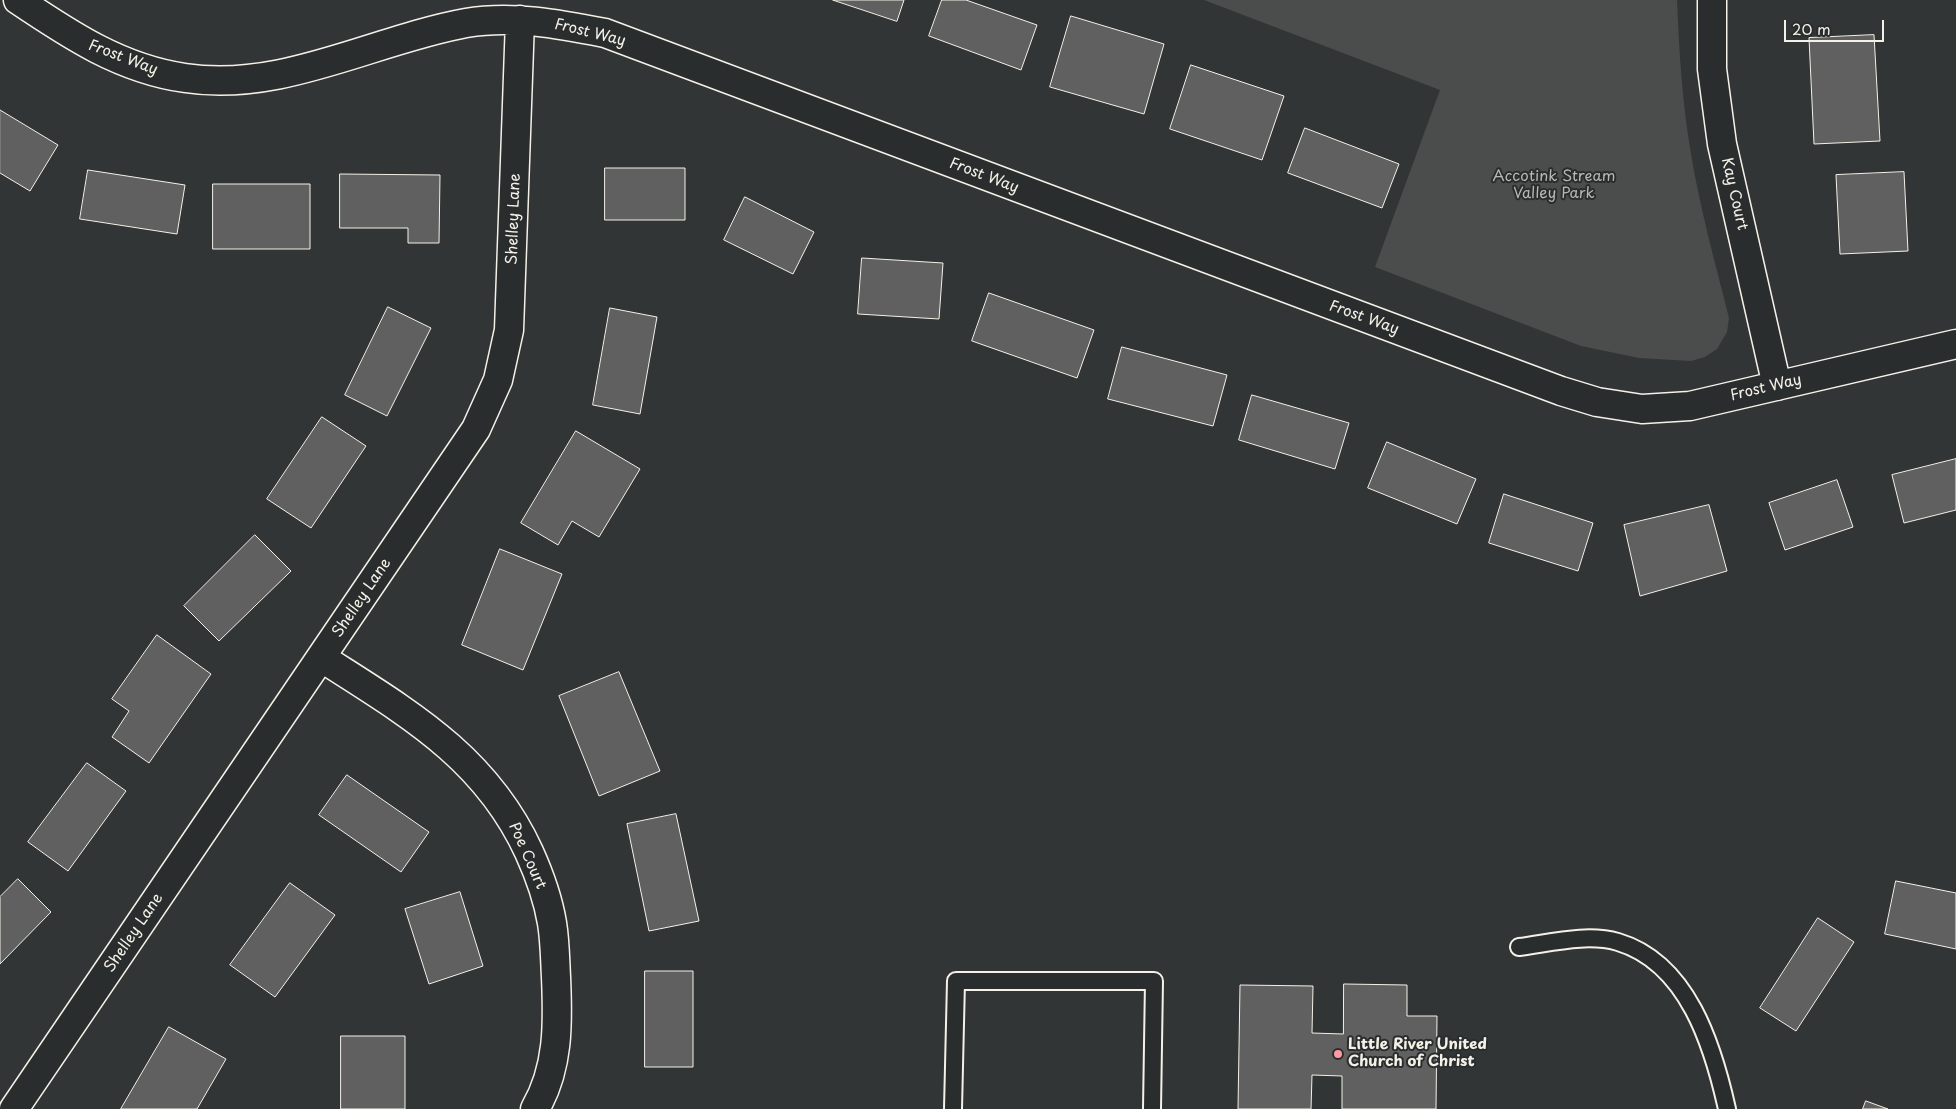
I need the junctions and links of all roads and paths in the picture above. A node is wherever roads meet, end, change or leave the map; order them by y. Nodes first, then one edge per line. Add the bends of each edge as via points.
1 (18, 0) edge
2 (1712, 0) edge
3 (520, 20) junction
4 (1956, 344) edge
5 (1777, 386) junction
6 (322, 658) junction
7 (1519, 947) dead end
8 (14, 1109) edge
9 (535, 1109) edge
10 (953, 1109) edge
11 (1152, 1109) edge
12 (1728, 1109) edge

1 - 3 street, Frost Way via 100,52 143,69 185,79 228,81 276,76 425,32 468,23
2 - 5 street, Kay Court via 1712,68 1722,144
3 - 5 street, Frost Way via 554,23 605,34 1597,402 1642,409 1690,406
3 - 6 street, Shelley Lane via 512,299 498,380 476,429
4 - 5 street, Frost Way
6 - 8 street, Shelley Lane
6 - 9 street, Poe Court via 407,713 460,755 490,787 518,828 538,873 552,923 558,1017 555,1058
7 - 12 lane via 1585,938 1616,941 1634,948 1661,967 1698,1016 1715,1059
10 - 11 lane via 956,981 1154,981

